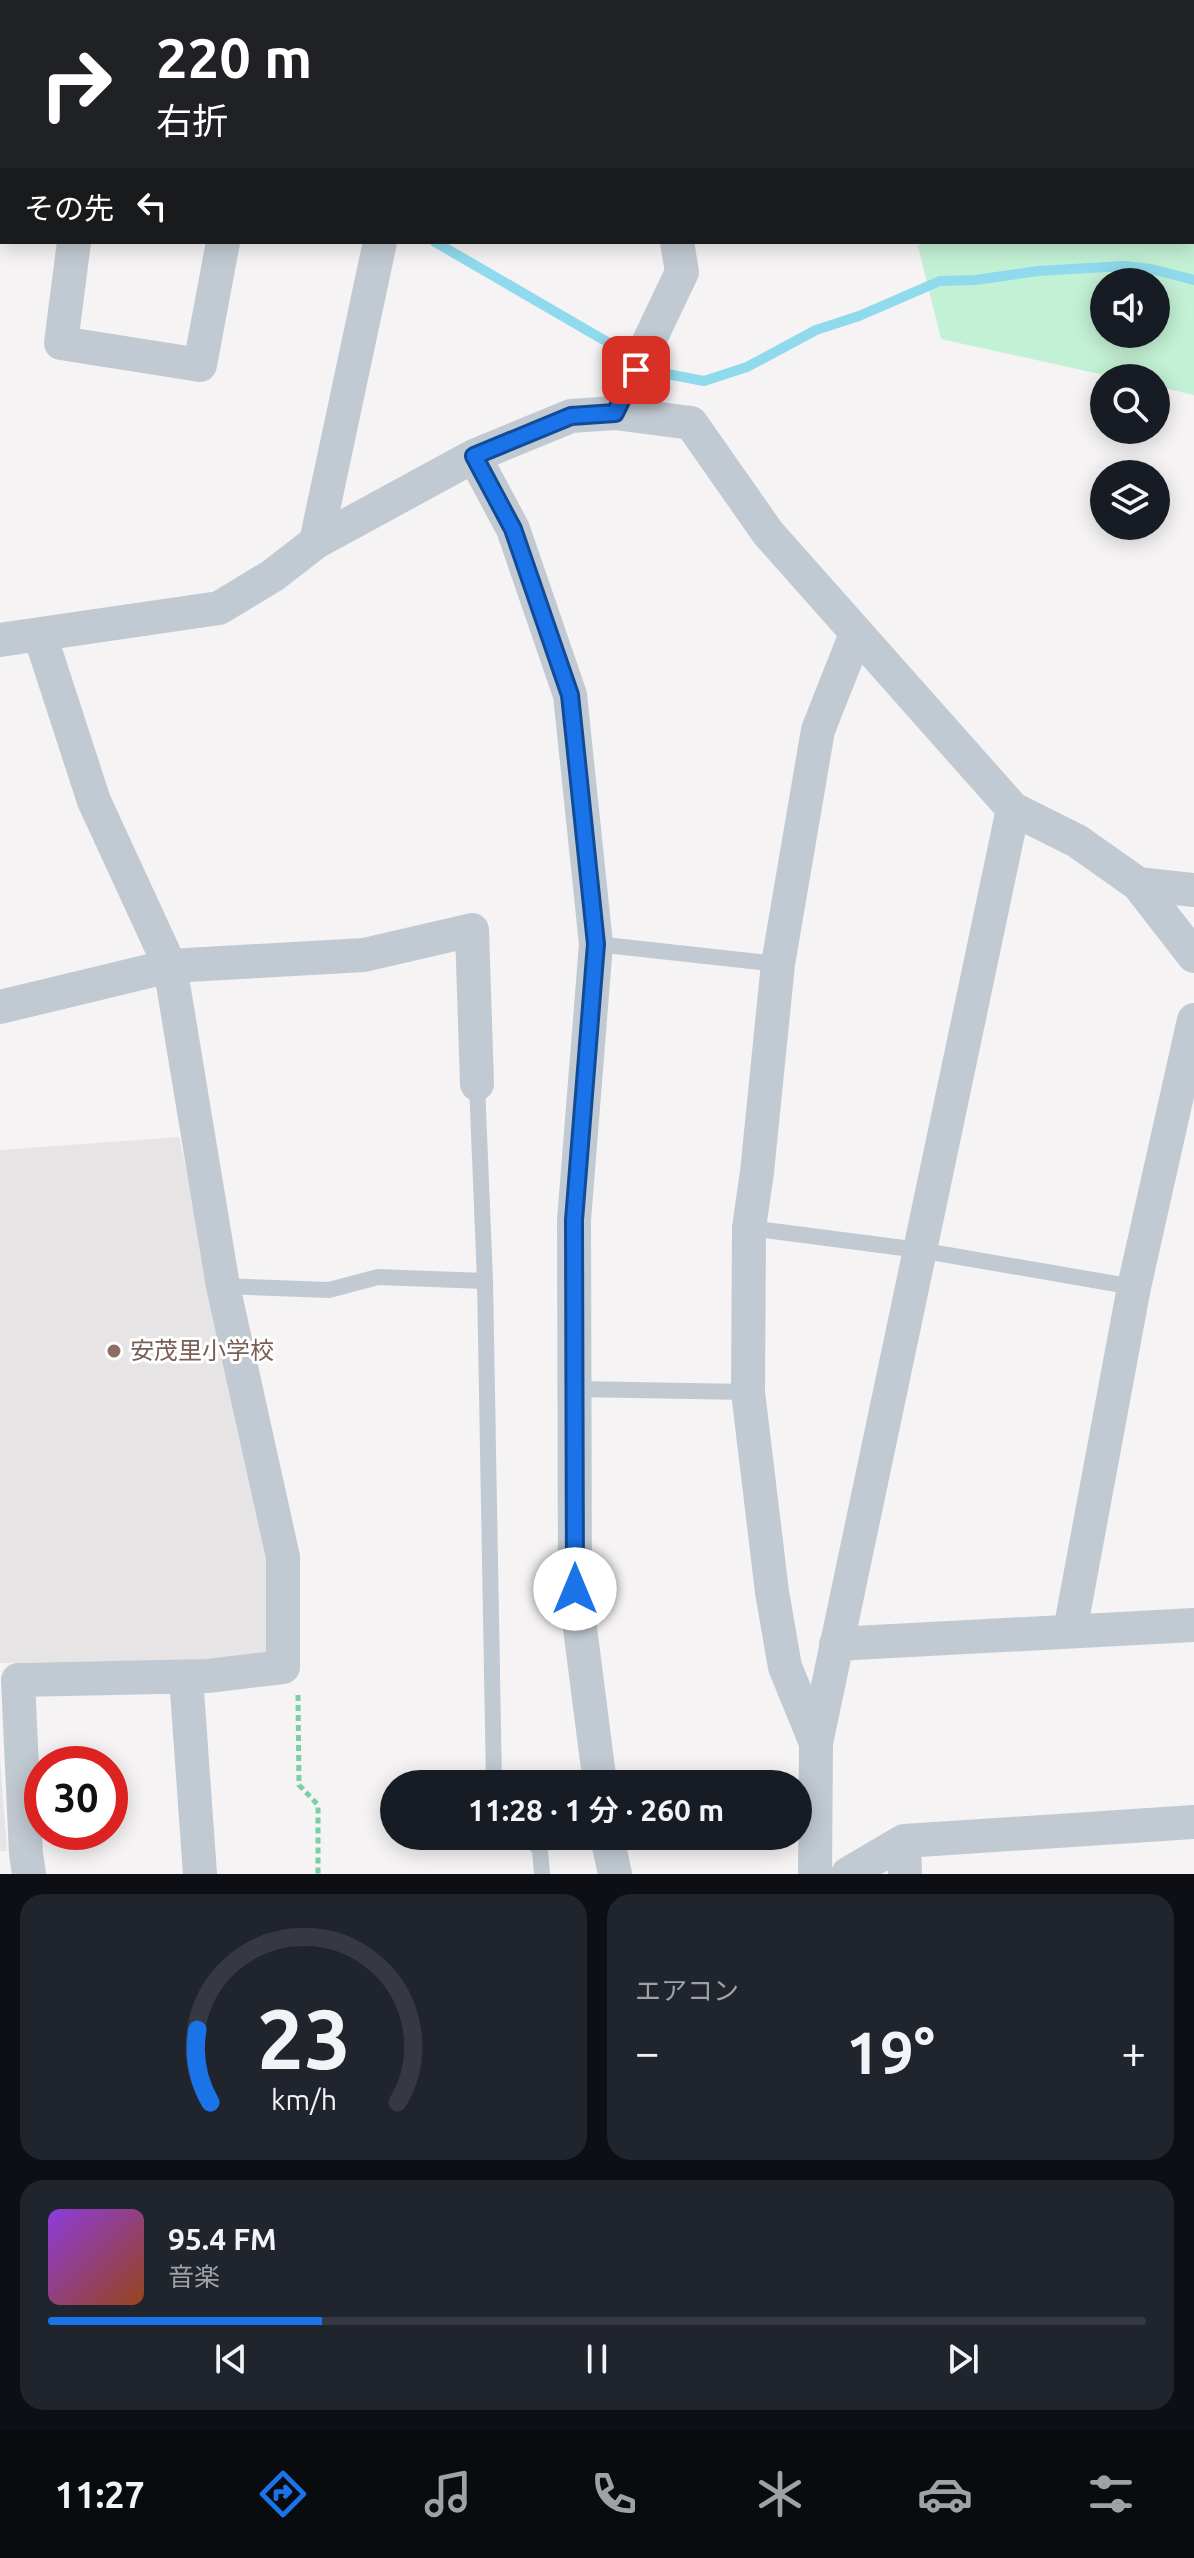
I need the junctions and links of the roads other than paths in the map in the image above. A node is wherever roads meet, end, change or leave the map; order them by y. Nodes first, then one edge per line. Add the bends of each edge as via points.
1 (74, 244) edge
2 (223, 244) edge
3 (380, 244) edge
4 (677, 244) edge
5 (615, 413) junction
6 (474, 456) junction
7 (316, 542) junction
8 (856, 634) junction
9 (40, 635) junction
10 (0, 640) edge
11 (1013, 809) junction
12 (1138, 884) junction
13 (1194, 890) edge
14 (596, 944) junction
15 (1194, 956) edge
16 (778, 964) junction
17 (170, 966) junction
18 (0, 1007) edge
19 (1194, 1020) edge
20 (477, 1084) joint
21 (749, 1228) junction
22 (919, 1250) junction
23 (485, 1281) junction
24 (223, 1286) junction
25 (1134, 1287) junction
26 (575, 1389) junction
27 (748, 1392) junction
28 (1194, 1625) edge
29 (1070, 1631) junction
30 (836, 1644) junction
31 (186, 1677) junction
32 (816, 1743) junction
33 (494, 1770) edge
34 (598, 1770) edge
35 (1194, 1822) edge
36 (540, 1850) edge
37 (610, 1850) edge
38 (905, 1858) edge
39 (29, 1874) edge
40 (200, 1874) edge
41 (542, 1874) edge
42 (615, 1874) edge
43 (815, 1874) edge
44 (848, 1874) edge

1 - 2 street via 61,343 200,365
3 - 7 street
4 - 5 street via 682,272
5 - 6 street via 571,416
5 - 8 street via 691,423 768,533
6 - 7 street
6 - 14 street via 513,529 570,695
7 - 9 street via 219,608
8 - 11 street
8 - 16 street via 818,730
9 - 10 street
9 - 17 street via 94,801
11 - 12 street via 1077,841
11 - 22 street
12 - 13 street
12 - 15 street
14 - 16 lane
14 - 26 street via 574,1220
16 - 21 street
17 - 18 street
17 - 20 street via 364,955 472,930
17 - 24 street
19 - 25 street
20 - 23 lane
21 - 22 lane
21 - 27 street
22 - 25 lane
22 - 30 street
23 - 24 lane via 378,1277 329,1290
23 - 33 lane
24 - 31 street via 283,1557 283,1667
25 - 29 street
26 - 27 lane
26 - 34 street via 575,1589
27 - 32 street via 785,1667
28 - 29 street
29 - 30 street
30 - 32 street
31 - 39 street via 18,1680
31 - 40 street
32 - 43 street
35 - 38 street
36 - 41 lane
37 - 42 street
38 - 44 street

